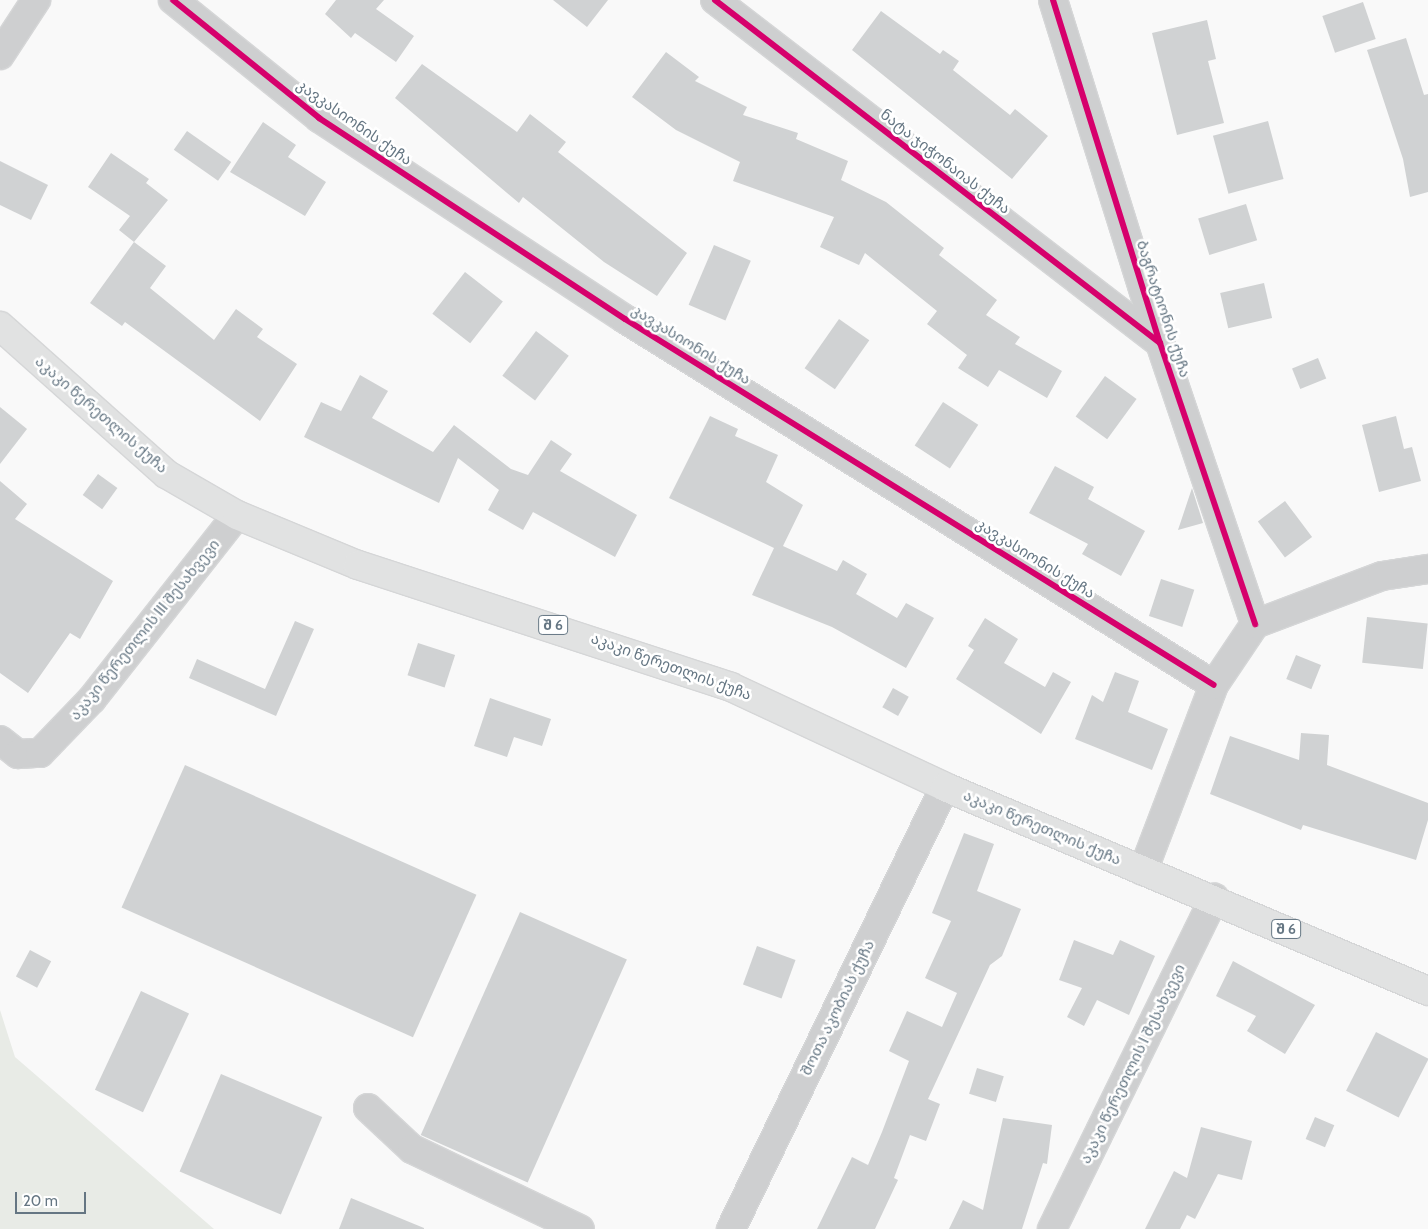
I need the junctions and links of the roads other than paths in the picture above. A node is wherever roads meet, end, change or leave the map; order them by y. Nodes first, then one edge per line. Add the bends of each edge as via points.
1 (36, 0) edge
2 (173, 0) edge
3 (715, 0) edge
4 (1053, 0) edge
5 (0, 55) edge
6 (0, 326) edge
7 (1160, 343) junction
8 (237, 515) junction
9 (1428, 569) edge
10 (1255, 624) junction
11 (1214, 685) junction
12 (0, 740) edge
13 (945, 788) junction
14 (1143, 871) junction
15 (1214, 898) junction
16 (1428, 991) edge
17 (368, 1108) dead end
18 (580, 1229) edge
19 (731, 1229) edge
20 (1052, 1229) edge

1 - 5 street
2 - 11 street, კავკასიონის ქუჩა via 319,118 625,319
3 - 7 street, ნატა ჯიჭონაიას ქუჩა
4 - 7 street, ბაგრატიონის ქუჩა
6 - 8 main road, აკაკი წერეთლის ქუჩა / შ 6 via 166,474
7 - 10 street, ბაგრატიონის ქუჩა
8 - 12 street, აკაკი წერეთლის III შესახვევი via 92,699 40,753 18,754
8 - 13 main road, აკაკი წერეთლის ქუჩა / შ 6 via 358,565 731,686
9 - 10 street via 1382,576
10 - 11 street
11 - 14 street
13 - 14 main road, აკაკი წერეთლის ქუჩა / შ 6
13 - 19 street, შოთა აკობიას ქუჩა
14 - 15 main road, აკაკი წერეთლის ქუჩა / შ 6
15 - 16 main road, აკაკი წერეთლის ქუჩა / შ 6
15 - 20 street, აკაკი წერეთლის I შესახვევი
17 - 18 street via 412,1149

